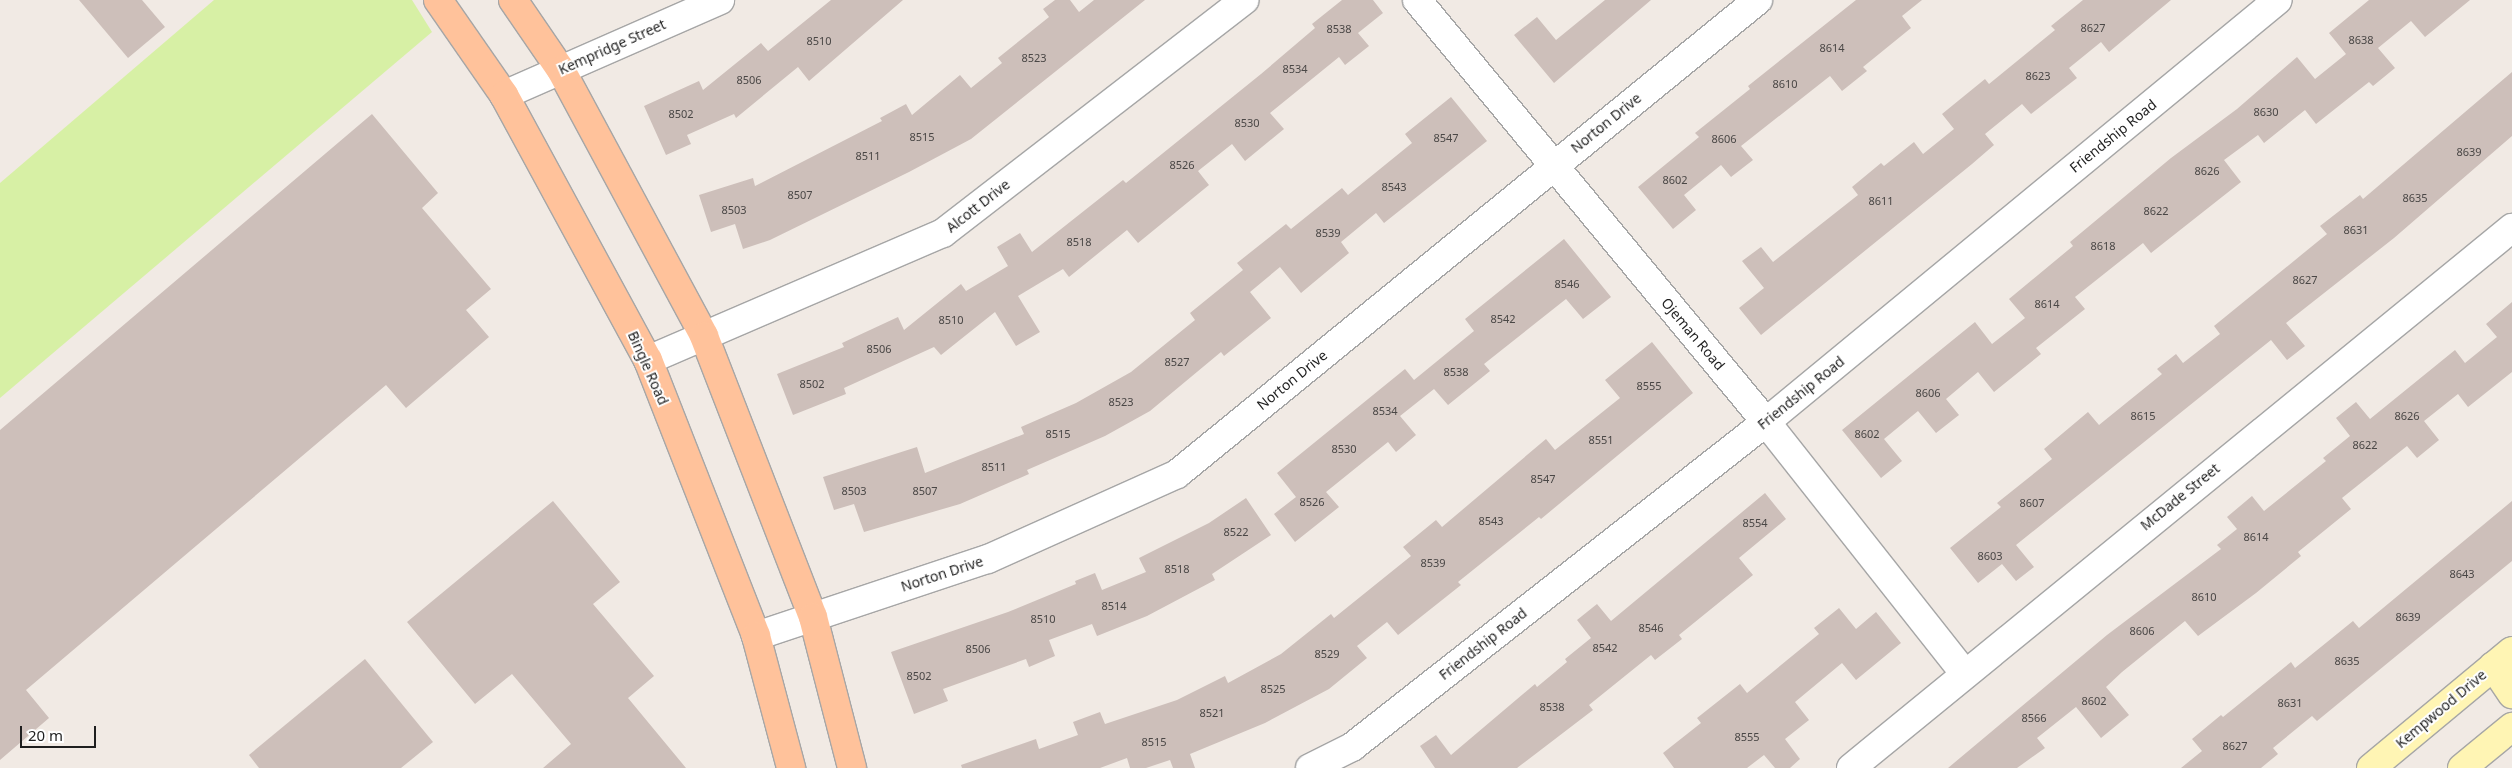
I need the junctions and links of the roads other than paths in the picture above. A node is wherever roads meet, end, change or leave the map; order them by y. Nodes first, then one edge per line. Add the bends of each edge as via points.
1 (438, 0) edge
2 (513, 0) edge
3 (720, 0) edge
4 (1245, 0) edge
5 (1417, 0) edge
6 (1758, 0) edge
7 (2278, 0) edge
8 (561, 70) junction
9 (504, 95) junction
10 (1552, 167) junction
11 (2512, 228) edge
12 (704, 336) junction
13 (648, 360) junction
14 (1766, 422) junction
15 (813, 617) junction
16 (756, 636) junction
17 (2502, 659) edge
18 (1964, 673) junction
19 (2512, 694) edge
20 (2512, 727) edge
21 (791, 768) edge
22 (852, 768) edge
23 (1310, 768) edge
24 (1851, 768) edge
25 (2370, 768) edge
26 (2462, 768) edge

1 - 9 main road, Bingle Road
2 - 8 main road
3 - 8 street, Kempridge Street
4 - 12 street, Alcott Drive via 943,233
5 - 10 street, Ojeman Road
6 - 10 street, Norton Drive
7 - 14 street, Friendship Road
8 - 9 street, Kempridge Street
8 - 12 main road
9 - 13 main road, Bingle Road
10 - 14 street, Ojeman Road
10 - 15 street, Norton Drive via 1177,474 988,559
11 - 18 street, McDade Street
12 - 13 street, Alcott Drive
12 - 15 main road
13 - 16 main road, Bingle Road
14 - 18 street, Ojeman Road
14 - 23 street, Friendship Road via 1352,747
15 - 16 street, Norton Drive
15 - 22 main road
16 - 21 main road, Bingle Road
17 - 19 main road
17 - 25 main road, Kempwood Drive
18 - 24 street, McDade Street
20 - 26 main road

